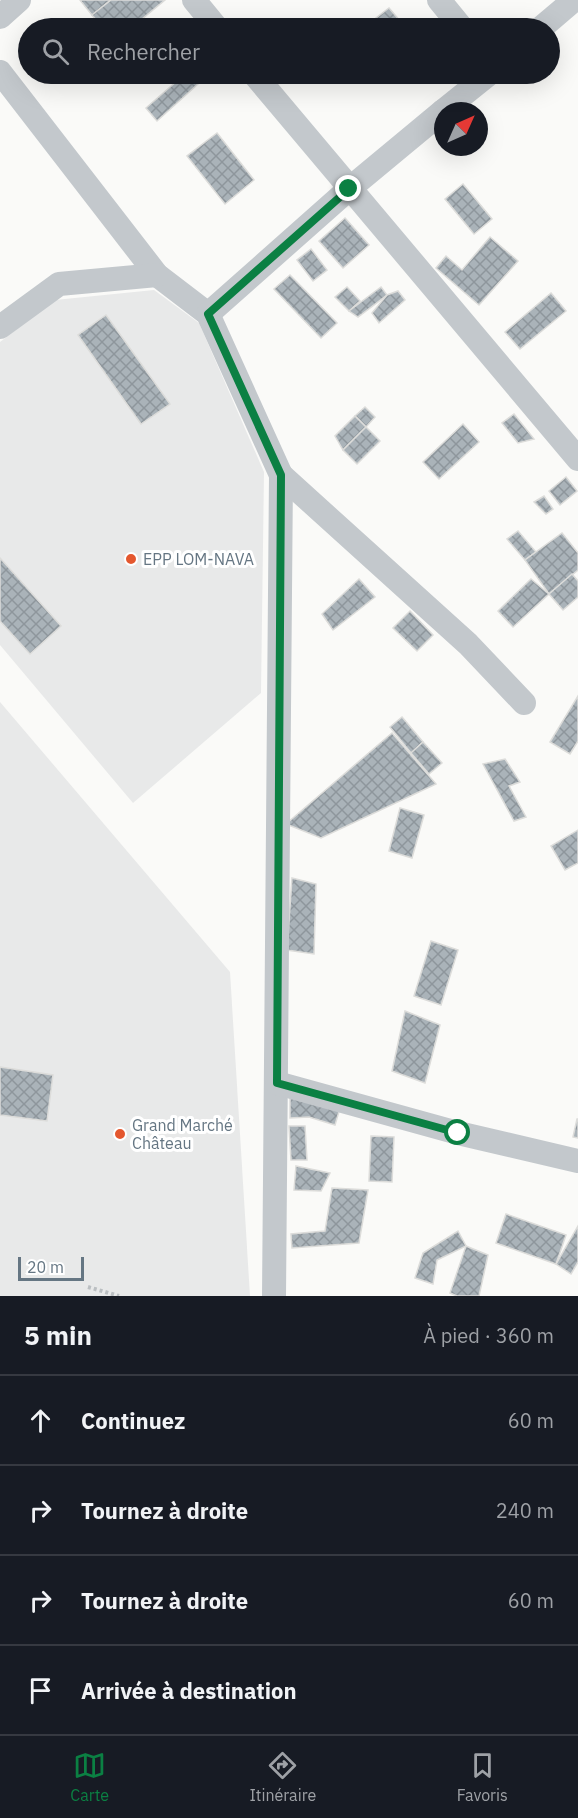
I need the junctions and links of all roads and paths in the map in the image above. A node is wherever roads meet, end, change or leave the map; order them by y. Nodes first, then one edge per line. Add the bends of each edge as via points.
1 (19, 0) edge
2 (194, 0) edge
3 (439, 0) edge
4 (574, 0) edge
5 (0, 17) edge
6 (209, 18) edge
7 (454, 18) edge
8 (553, 18) edge
9 (0, 72) edge
10 (262, 84) edge
11 (477, 84) edge
12 (454, 102) edge
13 (434, 118) edge
14 (349, 189) junction
15 (157, 275) junction
16 (208, 314) junction
17 (0, 327) edge
18 (578, 459) edge
19 (281, 475) junction
20 (524, 703) dead end
21 (277, 1083) junction
22 (578, 1161) edge
23 (88, 1287) dead end
24 (119, 1296) edge
25 (274, 1296) edge

1 - 5 street
2 - 6 street
3 - 7 street
4 - 8 street
9 - 15 street
10 - 14 street
11 - 12 street
13 - 14 street
14 - 16 street
14 - 18 street
15 - 16 street
15 - 17 street via 58,284
16 - 19 street
19 - 20 street via 468,644
19 - 21 street
21 - 22 street
21 - 25 street
23 - 24 path

